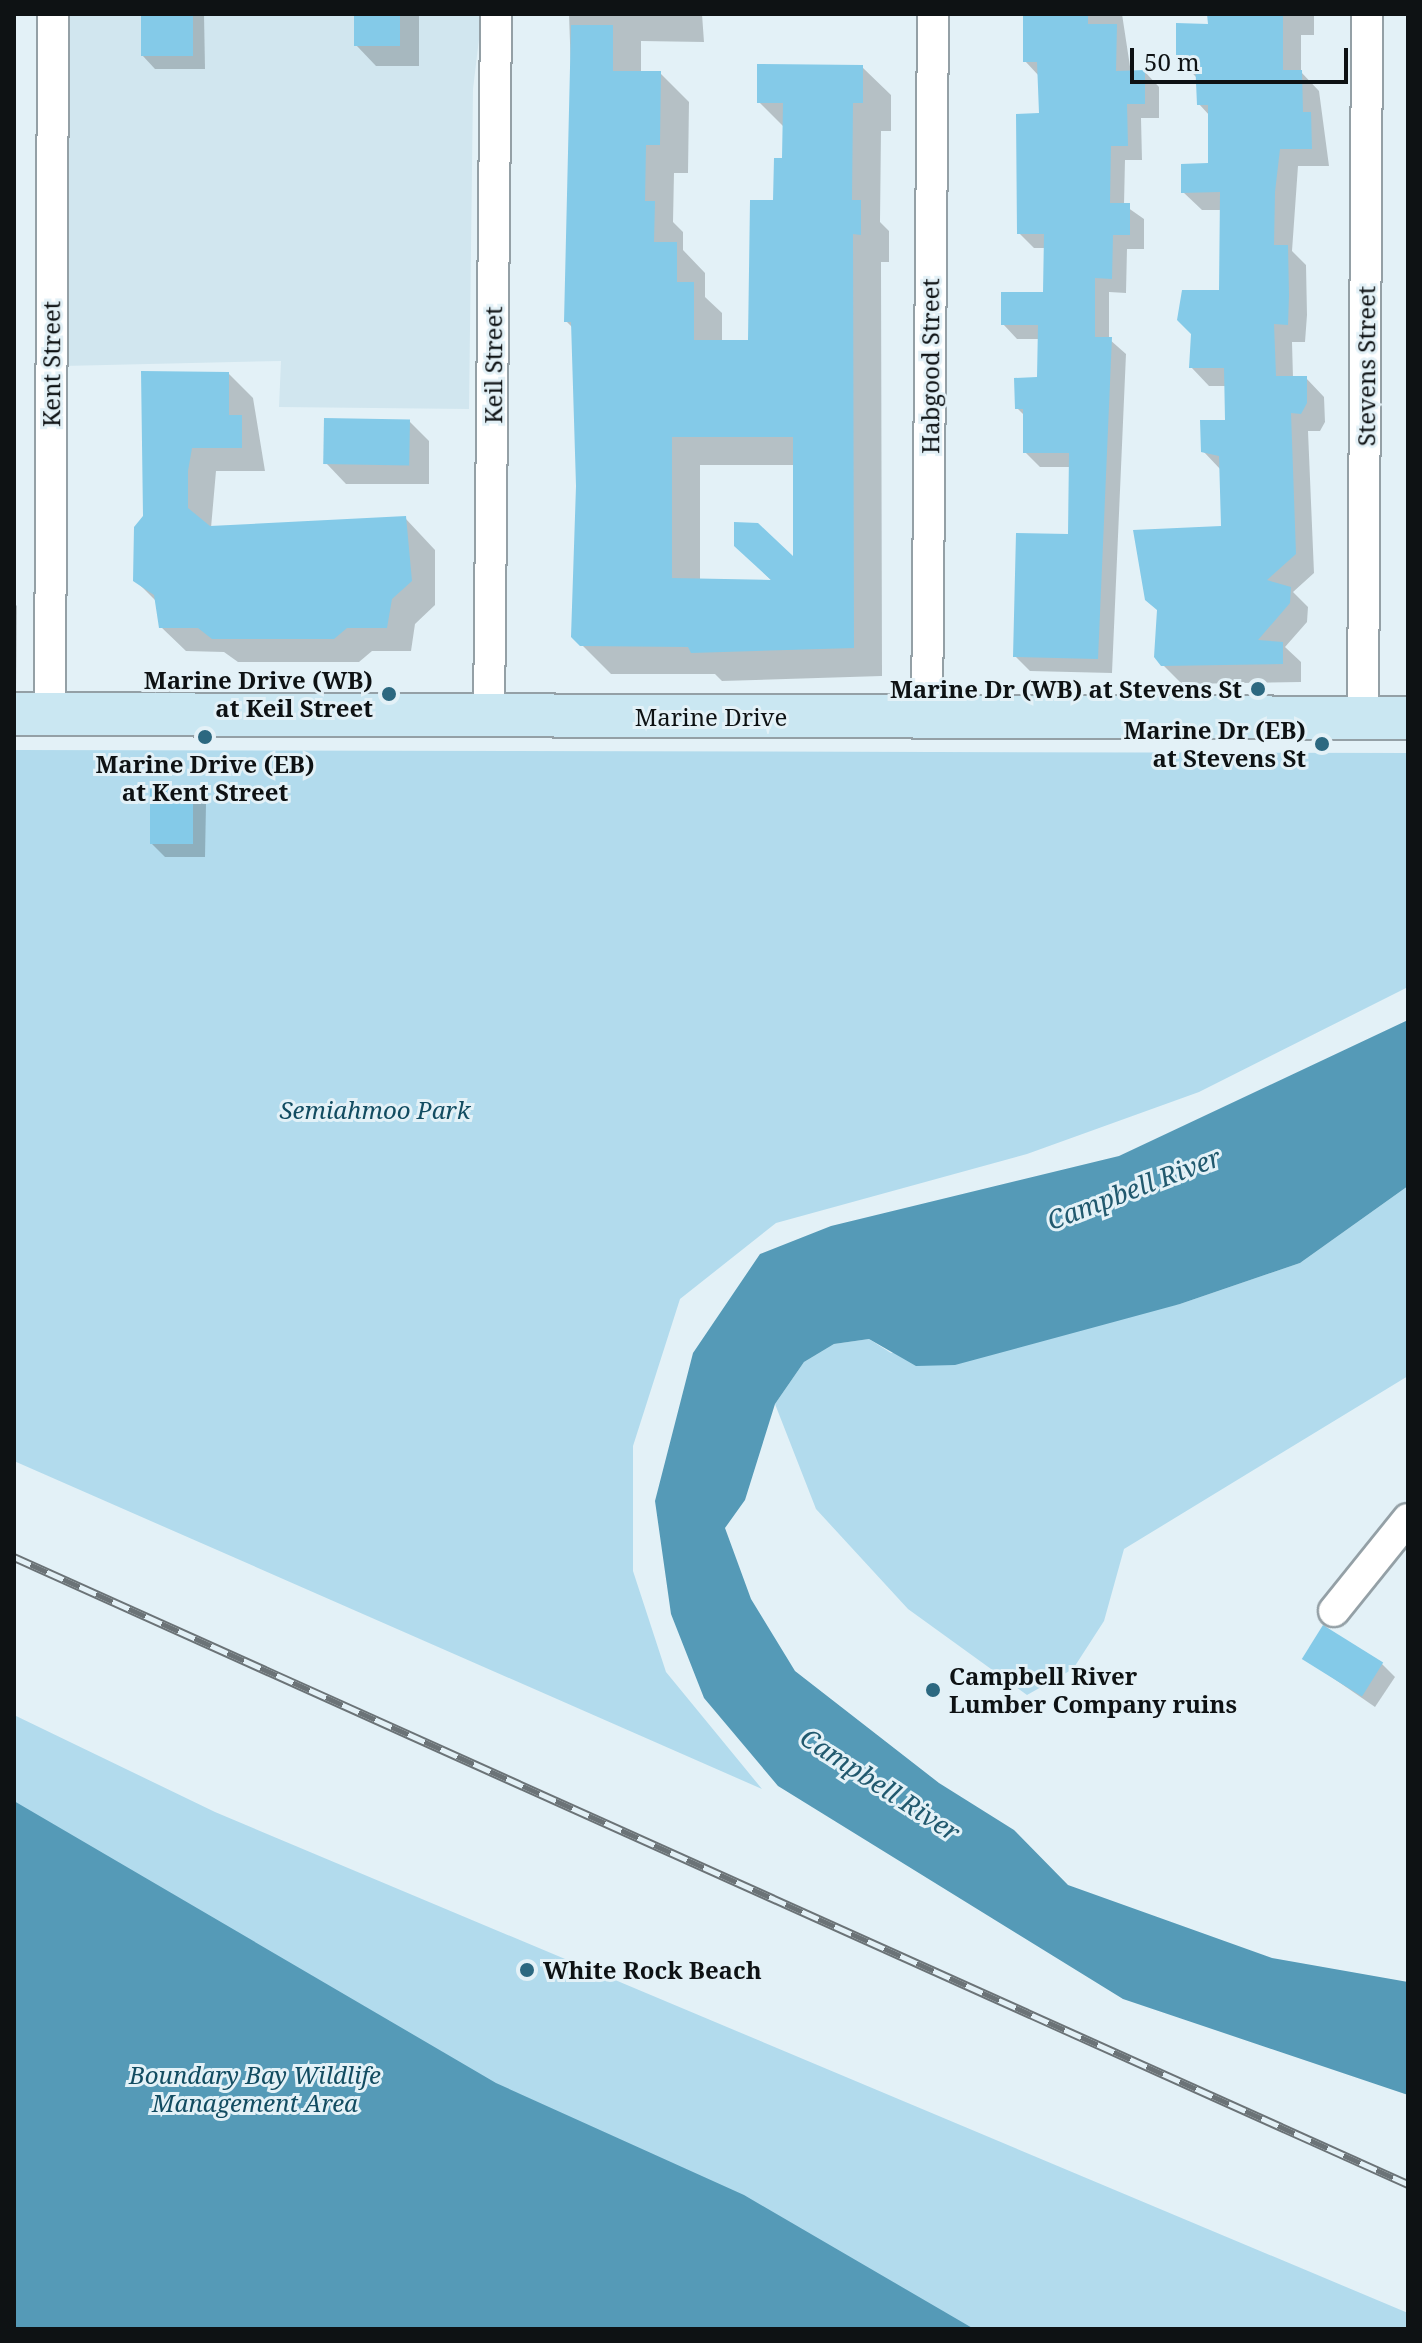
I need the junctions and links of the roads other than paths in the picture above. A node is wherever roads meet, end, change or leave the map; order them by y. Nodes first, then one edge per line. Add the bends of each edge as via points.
1 (53, 14) edge
2 (496, 14) edge
3 (933, 14) edge
4 (1367, 14) edge
5 (32, 714) edge
6 (489, 717) junction
7 (927, 718) junction
8 (1408, 718) edge
9 (1363, 719) junction
10 (1408, 1519) edge
11 (1334, 1611) dead end

1 - 5 street, Kent Street
2 - 6 street, Keil Street
3 - 7 street, Habgood Street
4 - 9 street, Stevens Street
5 - 6 street, Marine Drive
6 - 7 street, Marine Drive
7 - 9 street, Marine Drive
8 - 9 street, Marine Drive
10 - 11 street

